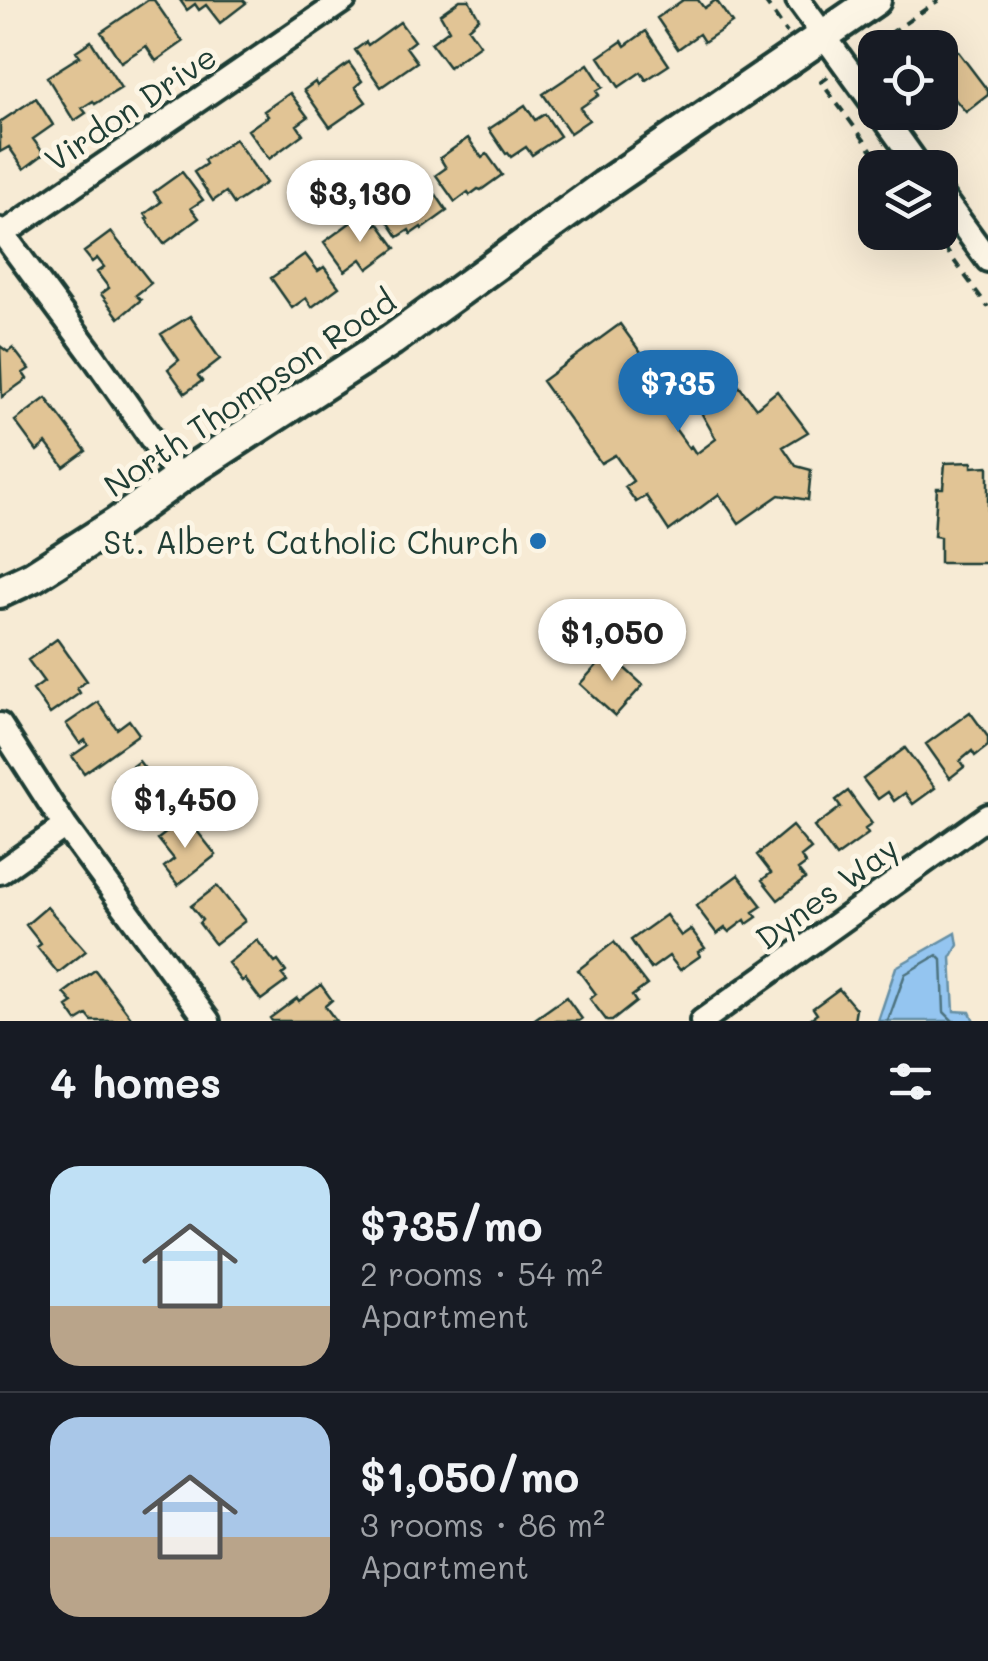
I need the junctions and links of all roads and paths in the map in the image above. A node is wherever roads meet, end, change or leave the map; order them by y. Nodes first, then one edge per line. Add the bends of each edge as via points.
1 (344, 0) edge
2 (798, 0) edge
3 (875, 0) edge
4 (824, 35) junction
5 (858, 82) edge
6 (958, 219) edge
7 (2, 232) edge
8 (947, 250) edge
9 (988, 260) edge
10 (988, 307) edge
11 (180, 478) junction
12 (0, 592) edge
13 (0, 725) edge
14 (988, 816) edge
15 (65, 826) junction
16 (0, 872) edge
17 (208, 1021) edge
18 (702, 1021) edge

1 - 7 street, Virdon Drive
2 - 4 street
3 - 4 street, North Thompson Road
4 - 5 street
4 - 11 street, North Thompson Road via 392,340
6 - 9 street
7 - 11 street
8 - 10 path
11 - 12 street, North Thompson Road
13 - 15 street
14 - 18 street, Dynes Way
15 - 16 street
15 - 17 street

